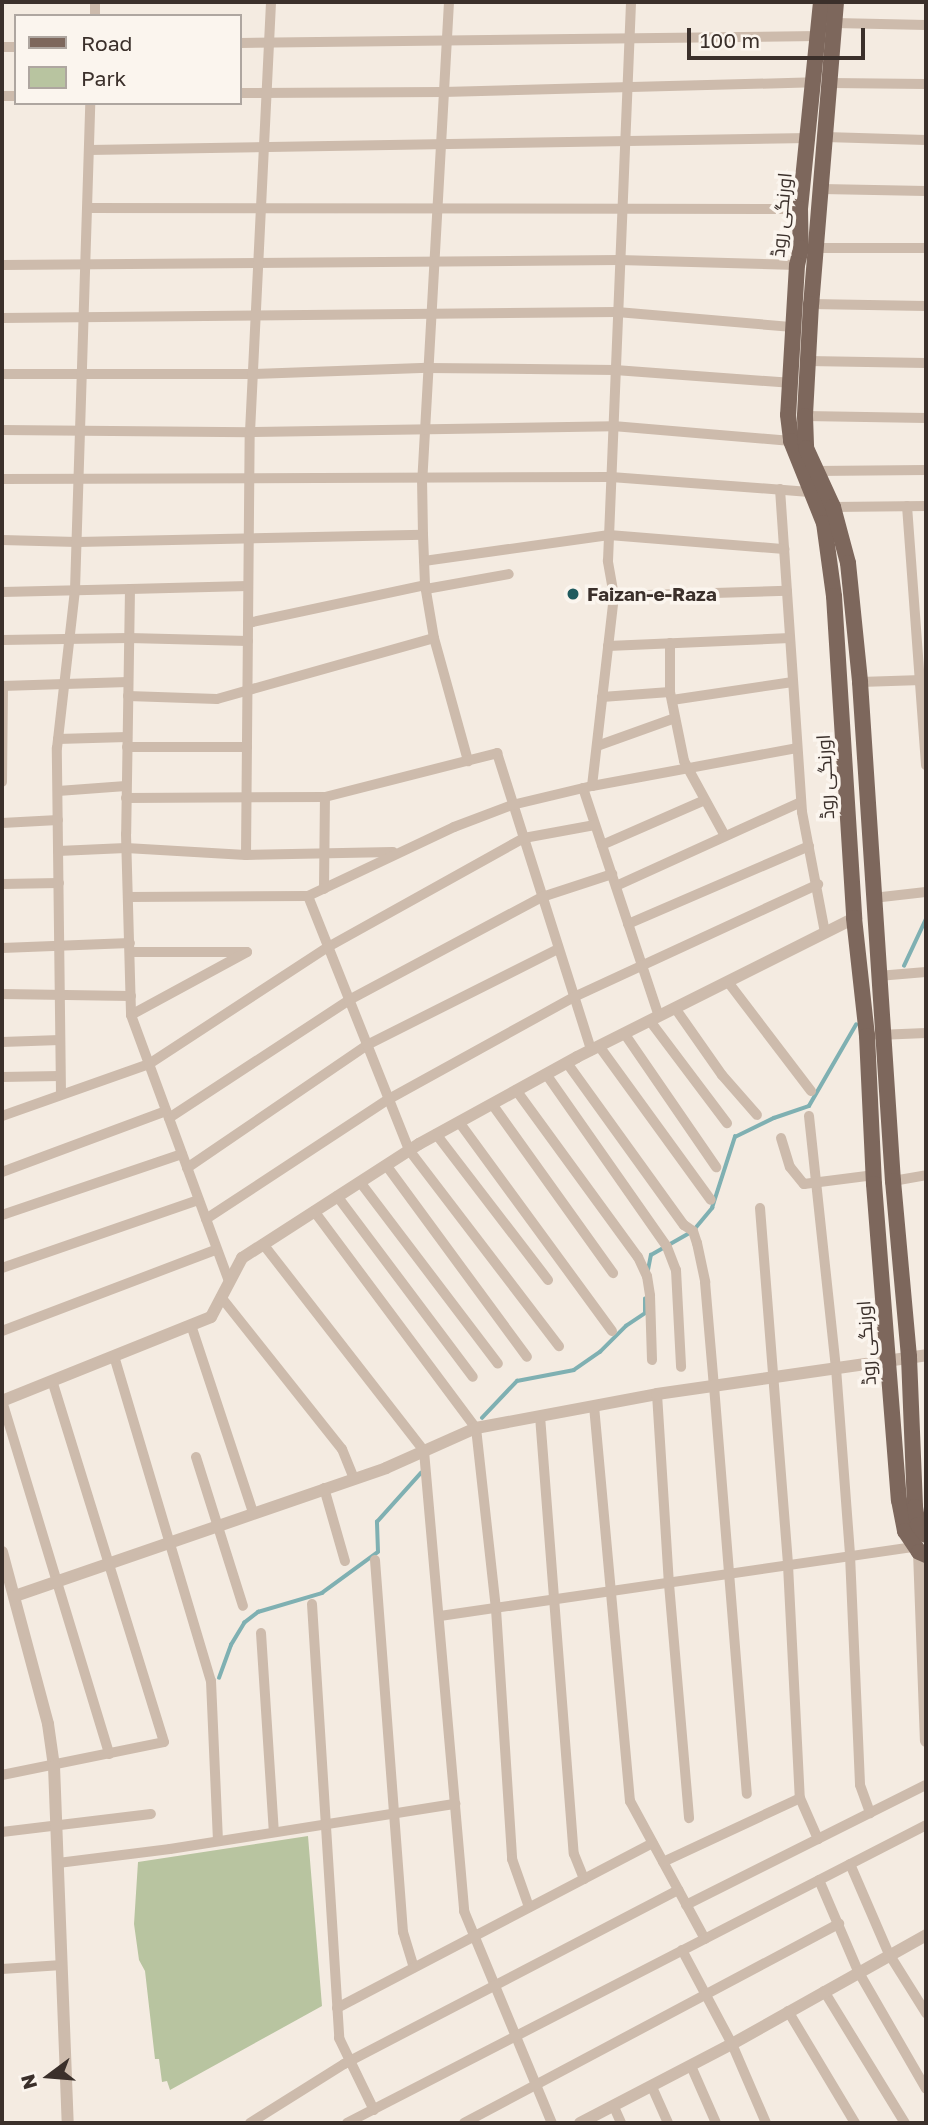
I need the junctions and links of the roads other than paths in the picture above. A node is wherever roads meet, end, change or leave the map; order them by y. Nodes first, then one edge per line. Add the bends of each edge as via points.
1 (271, 2) edge
2 (449, 2) edge
3 (631, 2) edge
4 (821, 2) edge
5 (836, 2) edge
6 (835, 23) junction
7 (926, 25) edge
8 (819, 36) junction
9 (447, 40) junction
10 (630, 40) junction
11 (269, 42) junction
12 (242, 43) edge
13 (822, 82) junction
14 (926, 84) edge
15 (626, 87) junction
16 (265, 92) junction
17 (443, 92) junction
18 (242, 93) edge
19 (90, 105) edge
20 (817, 138) junction
21 (926, 140) edge
22 (624, 143) junction
23 (440, 145) junction
24 (262, 148) junction
25 (89, 150) junction
26 (822, 189) junction
27 (926, 191) edge
28 (88, 208) junction
29 (260, 208) junction
30 (436, 208) junction
31 (621, 208) junction
32 (800, 209) junction
33 (809, 248) junction
34 (926, 248) edge
35 (619, 260) junction
36 (434, 262) junction
37 (87, 264) junction
38 (257, 264) junction
39 (2, 265) edge
40 (797, 265) junction
41 (811, 304) junction
42 (926, 306) edge
43 (617, 312) junction
44 (431, 313) junction
45 (255, 315) junction
46 (85, 317) junction
47 (2, 318) edge
48 (793, 327) junction
49 (808, 361) junction
50 (926, 363) edge
51 (428, 368) junction
52 (615, 369) junction
53 (2, 374) edge
54 (83, 374) junction
55 (252, 374) junction
56 (790, 383) junction
57 (805, 416) junction
58 (926, 418) edge
59 (613, 426) junction
60 (425, 429) junction
61 (2, 430) edge
62 (81, 431) junction
63 (250, 432) junction
64 (791, 441) junction
65 (926, 470) edge
66 (815, 471) junction
67 (611, 477) junction
68 (249, 478) junction
69 (422, 478) junction
70 (2, 479) edge
71 (79, 479) junction
72 (780, 489) junction
73 (812, 492) junction
74 (906, 506) junction
75 (926, 506) edge
76 (833, 507) junction
77 (423, 535) junction
78 (609, 536) junction
79 (249, 538) junction
80 (2, 540) edge
81 (77, 542) junction
82 (784, 549) junction
83 (424, 561) junction
84 (509, 574) dead end
85 (248, 586) junction
86 (426, 587) junction
87 (130, 589) junction
88 (75, 590) junction
89 (787, 591) junction
90 (2, 592) edge
91 (614, 596) junction
92 (248, 624) junction
93 (129, 638) junction
94 (434, 638) junction
95 (790, 638) junction
96 (70, 639) junction
97 (2, 640) edge
98 (248, 642) junction
99 (670, 643) junction
100 (608, 646) junction
101 (128, 682) junction
102 (793, 682) junction
103 (860, 682) junction
104 (923, 683) edge
105 (65, 684) junction
106 (3, 686) edge
107 (247, 692) junction
108 (128, 696) junction
109 (671, 696) junction
110 (602, 697) junction
111 (675, 718) junction
112 (58, 739) junction
113 (127, 742) junction
114 (597, 746) junction
115 (247, 747) junction
116 (797, 748) junction
117 (468, 761) junction
118 (926, 765) edge
119 (687, 768) junction
120 (2, 782) edge
121 (588, 787) junction
122 (58, 791) junction
123 (126, 792) junction
124 (325, 797) junction
125 (247, 799) junction
126 (705, 800) junction
127 (801, 802) junction
128 (512, 805) junction
129 (58, 820) junction
130 (2, 823) edge
131 (595, 825) junction
132 (725, 836) junction
133 (524, 838) junction
134 (602, 845) junction
135 (809, 846) junction
136 (126, 848) junction
137 (58, 851) junction
138 (399, 852) junction
139 (324, 854) junction
140 (246, 855) junction
141 (612, 874) junction
142 (58, 883) junction
143 (2, 884) edge
144 (818, 884) junction
145 (616, 886) junction
146 (324, 889) junction
147 (926, 892) edge
148 (128, 897) junction
149 (308, 897) junction
150 (542, 897) junction
151 (873, 898) junction
152 (854, 918) junction
153 (628, 924) junction
154 (825, 933) junction
155 (59, 945) junction
156 (328, 947) junction
157 (2, 948) edge
158 (130, 948) junction
159 (558, 949) junction
160 (642, 965) junction
161 (926, 972) edge
162 (878, 976) junction
163 (728, 982) junction
164 (60, 993) junction
165 (2, 994) edge
166 (131, 996) junction
167 (574, 997) junction
168 (349, 1000) junction
169 (675, 1008) junction
170 (131, 1015) junction
171 (655, 1018) junction
172 (926, 1033) edge
173 (624, 1034) junction
174 (875, 1035) junction
175 (60, 1040) junction
176 (2, 1042) edge
177 (368, 1045) junction
178 (595, 1048) junction
179 (566, 1063) junction
180 (149, 1064) junction
181 (546, 1074) junction
182 (60, 1076) junction
183 (2, 1077) edge
184 (516, 1090) junction
185 (811, 1091) dead end
186 (61, 1094) junction
187 (389, 1099) junction
188 (492, 1104) junction
189 (167, 1114) junction
190 (757, 1115) dead end
191 (2, 1116) edge
192 (808, 1116) dead end
193 (459, 1122) junction
194 (727, 1124) dead end
195 (436, 1134) junction
196 (781, 1138) dead end
197 (409, 1150) junction
198 (182, 1154) junction
199 (386, 1165) junction
200 (716, 1167) dead end
201 (187, 1168) junction
202 (2, 1172) edge
203 (874, 1175) junction
204 (926, 1175) edge
205 (893, 1181) junction
206 (360, 1182) junction
207 (816, 1183) junction
208 (337, 1196) junction
209 (198, 1200) junction
210 (712, 1200) dead end
211 (760, 1208) dead end
212 (314, 1211) junction
213 (2, 1215) edge
214 (206, 1219) junction
215 (263, 1244) junction
216 (215, 1250) junction
217 (2, 1268) edge
218 (613, 1273) dead end
219 (548, 1280) dead end
220 (229, 1282) junction
221 (221, 1297) junction
222 (191, 1325) junction
223 (2, 1331) edge
224 (612, 1331) dead end
225 (559, 1346) dead end
226 (926, 1355) edge
227 (114, 1356) junction
228 (527, 1357) dead end
229 (909, 1357) junction
230 (652, 1360) dead end
231 (888, 1360) junction
232 (498, 1364) dead end
233 (681, 1367) dead end
234 (835, 1368) junction
235 (473, 1377) dead end
236 (773, 1377) junction
237 (52, 1381) junction
238 (714, 1386) junction
239 (657, 1394) junction
240 (2, 1401) edge
241 (594, 1406) junction
242 (540, 1416) junction
243 (476, 1428) junction
244 (424, 1451) junction
245 (196, 1457) dead end
246 (354, 1478) junction
247 (324, 1488) junction
248 (253, 1512) junction
249 (217, 1524) junction
250 (170, 1541) junction
251 (921, 1547) edge
252 (2, 1552) edge
253 (850, 1556) junction
254 (375, 1560) dead end
255 (345, 1561) dead end
256 (109, 1562) junction
257 (788, 1565) junction
258 (731, 1574) junction
259 (59, 1580) junction
260 (669, 1584) junction
261 (613, 1592) junction
262 (8, 1598) edge
263 (557, 1601) junction
264 (312, 1604) dead end
265 (243, 1606) dead end
266 (496, 1609) junction
267 (440, 1616) junction
268 (261, 1633) dead end
269 (926, 1741) edge
270 (108, 1754) junction
271 (54, 1766) junction
272 (2, 1775) edge
273 (926, 1785) edge
274 (747, 1794) dead end
275 (800, 1798) junction
276 (454, 1804) junction
277 (395, 1813) junction
278 (870, 1813) junction
279 (151, 1814) dead end
280 (689, 1818) dead end
281 (326, 1824) junction
282 (57, 1825) junction
283 (926, 1825) edge
284 (2, 1832) edge
285 (274, 1832) junction
286 (818, 1839) junction
287 (218, 1841) junction
288 (653, 1843) junction
289 (663, 1862) junction
290 (58, 1863) junction
291 (850, 1864) junction
292 (584, 1879) junction
293 (819, 1880) junction
294 (678, 1890) junction
295 (686, 1905) junction
296 (529, 1907) junction
297 (839, 1924) junction
298 (926, 1935) edge
299 (473, 1936) junction
300 (705, 1939) junction
301 (682, 1950) junction
302 (890, 1954) junction
303 (62, 1965) junction
304 (414, 1967) junction
305 (2, 1969) edge
306 (858, 1971) junction
307 (493, 1985) junction
308 (824, 1991) junction
309 (706, 1996) junction
310 (337, 2008) junction
311 (788, 2011) junction
312 (926, 2013) edge
313 (515, 2036) junction
314 (732, 2044) junction
315 (351, 2061) junction
316 (691, 2066) junction
317 (537, 2087) junction
318 (652, 2087) junction
319 (926, 2089) edge
320 (614, 2107) junction
321 (374, 2110) junction
322 (584, 2122) edge
323 (68, 2123) edge
324 (250, 2123) edge
325 (347, 2123) edge
326 (464, 2123) edge
327 (552, 2123) edge
328 (621, 2123) edge
329 (668, 2123) edge
330 (716, 2123) edge
331 (766, 2123) edge
332 (855, 2123) edge
333 (905, 2123) edge

1 - 11 street
2 - 9 street
3 - 10 street
4 - 8 main road, اورنگی روڈ
5 - 6 main road, اورنگی روڈ
6 - 7 street
6 - 13 main road, اورنگی روڈ
8 - 10 street
8 - 13 main road, اورنگی روڈ
9 - 10 street
9 - 11 street
9 - 17 street
10 - 15 street
11 - 12 street
11 - 16 street
13 - 14 street
13 - 15 street
13 - 20 main road, اورنگی روڈ
15 - 17 street
15 - 22 street
16 - 17 street
16 - 18 street
16 - 24 street
17 - 23 street
19 - 25 street
20 - 21 street
20 - 22 street
20 - 26 main road, اورنگی روڈ
20 - 32 main road, اورنگی روڈ
22 - 23 street
22 - 31 street
23 - 24 street
23 - 30 street
24 - 25 street
24 - 29 street
25 - 28 street
26 - 27 street
26 - 33 main road, اورنگی روڈ
28 - 29 street
28 - 37 street
29 - 30 street
29 - 38 street
30 - 31 street
30 - 36 street
31 - 32 street
31 - 35 street
32 - 33 main road, اورنگی روڈ
33 - 34 street
33 - 40 main road, اورنگی روڈ
33 - 41 main road, اورنگی روڈ
35 - 36 street
35 - 40 street
35 - 43 street
36 - 38 street
36 - 44 street
37 - 38 street
37 - 39 street
37 - 46 street
38 - 45 street
40 - 48 main road, اورنگی روڈ
41 - 42 street
41 - 49 main road, اورنگی روڈ
43 - 44 street
43 - 48 street
43 - 52 street
44 - 45 street
44 - 51 street
45 - 46 street
45 - 55 street
46 - 47 street
46 - 54 street
48 - 56 main road, اورنگی روڈ
49 - 50 street
49 - 57 main road, اورنگی روڈ
51 - 52 street
51 - 55 street
51 - 60 street
52 - 56 street
52 - 59 street
53 - 54 street
54 - 55 street
54 - 62 street
55 - 63 street
56 - 64 main road, اورنگی روڈ
57 - 58 street
57 - 66 main road, اورنگی روڈ via 806,448
59 - 60 street
59 - 64 street
59 - 67 street
60 - 63 street
60 - 69 street
61 - 62 street
62 - 63 street
62 - 71 street
63 - 68 street
64 - 73 main road, اورنگی روڈ
65 - 66 street
66 - 76 main road, اورنگی روڈ
67 - 69 street
67 - 72 street
67 - 78 street
68 - 69 street
68 - 71 street
68 - 79 street
69 - 77 street
70 - 71 street
71 - 81 street
72 - 73 street
72 - 82 street
73 - 152 main road, اورنگی روڈ via 824,523 834,596
74 - 75 street
74 - 76 street
74 - 104 street
76 - 103 main road, اورنگی روڈ via 848,563
77 - 79 street
77 - 83 street
78 - 82 street
78 - 83 street
78 - 91 street
79 - 81 street
79 - 85 street
80 - 81 street
81 - 88 street
82 - 89 street
83 - 86 street
84 - 86 street
85 - 87 street
85 - 92 street
86 - 92 street
86 - 94 street
87 - 88 street
87 - 93 street
88 - 90 street
88 - 96 street
89 - 91 street
89 - 95 street
91 - 100 street
92 - 98 street
93 - 96 street
93 - 98 street
93 - 101 street
94 - 107 street
94 - 117 street
95 - 99 street
95 - 102 street
96 - 97 street
96 - 105 street
98 - 107 street
99 - 100 street
99 - 109 street
100 - 110 street
101 - 105 street
101 - 108 street
102 - 109 street
102 - 116 street
103 - 104 street
103 - 151 main road, اورنگی روڈ
104 - 118 street
105 - 106 street
105 - 112 street
106 - 120 street
107 - 108 street via 217,699
107 - 115 street
108 - 113 street
109 - 110 street
109 - 111 street
110 - 114 street
111 - 114 street
111 - 119 street
112 - 113 street
112 - 122 street
113 - 115 street
113 - 123 street
114 - 121 street
115 - 125 street
116 - 119 street
116 - 127 street
117 - 124 street
117 - 128 street via 496,753
119 - 121 street
119 - 126 street
121 - 128 street
121 - 131 street
122 - 123 street
122 - 129 street
123 - 125 street
123 - 136 street
124 - 125 street
124 - 139 street
125 - 140 street
126 - 132 street
126 - 134 street
127 - 132 street
127 - 135 street
128 - 133 street
128 - 138 street
129 - 130 street
129 - 137 street
131 - 133 street
131 - 134 street
132 - 145 street
133 - 150 street
133 - 156 street
134 - 141 street
135 - 144 street
135 - 153 street
136 - 137 street
136 - 140 street
136 - 148 street
137 - 142 street
138 - 139 street
138 - 146 street
139 - 140 street
139 - 146 street
141 - 145 street
141 - 150 street
142 - 143 street
142 - 155 street
144 - 154 street
144 - 160 street
145 - 153 street
146 - 149 street
147 - 151 street
148 - 149 street
148 - 158 street
149 - 156 street
150 - 159 street
150 - 168 street
151 - 162 main road, اورنگی روڈ
152 - 154 street
152 - 174 main road, اورنگی روڈ
153 - 160 street
154 - 163 street
155 - 157 street
155 - 158 street
155 - 164 street
156 - 168 street
156 - 180 street
158 - 166 street
158 - 170 street via 247,952
159 - 167 street
159 - 177 street
160 - 167 street
160 - 171 street
161 - 162 street
162 - 174 main road, اورنگی روڈ
163 - 169 street
163 - 185 street
164 - 165 street
164 - 166 street
164 - 175 street
166 - 170 street
167 - 178 street
167 - 187 street
168 - 177 street
168 - 189 street
169 - 171 street
169 - 190 street
170 - 180 street
171 - 173 street
171 - 194 street
172 - 174 street
173 - 178 street
173 - 200 street
174 - 203 main road, اورنگی روڈ
174 - 205 main road, اورنگی روڈ
175 - 176 street
175 - 182 street
177 - 187 street
177 - 201 street
178 - 179 street
178 - 210 street
179 - 181 street
179 - 238 street via 692,1231 705,1282
180 - 186 street
180 - 189 street
181 - 184 street
181 - 233 street via 667,1247 676,1270
182 - 183 street
182 - 186 street
184 - 188 street
184 - 230 street via 638,1258 650,1296
186 - 191 street
187 - 197 street
187 - 214 street
188 - 193 street
188 - 218 street
189 - 198 street
189 - 202 street
192 - 207 street
193 - 195 street
193 - 224 street
195 - 197 street
195 - 219 street
196 - 207 street via 790,1167 804,1184
197 - 199 street
197 - 225 street
198 - 201 street
198 - 213 street
199 - 206 street
199 - 228 street
201 - 209 street
203 - 207 street
203 - 231 main road, اورنگی روڈ
204 - 205 street
205 - 229 main road, اورنگی روڈ
206 - 208 street
206 - 232 street
207 - 234 street
208 - 212 street
208 - 235 street
209 - 214 street
209 - 217 street
211 - 236 street
212 - 215 street
212 - 243 street
214 - 216 street
215 - 220 street via 242,1258
215 - 244 street
216 - 220 street
216 - 223 street
220 - 221 street
221 - 222 street via 211,1317
221 - 246 street via 342,1449
222 - 227 street
222 - 248 street
226 - 229 street
227 - 237 street
227 - 250 street
229 - 231 street
229 - 251 main road, اورنگی روڈ
231 - 234 street
231 - 251 main road, اورنگی روڈ via 899,1500 905,1531
234 - 236 street
234 - 253 street
236 - 238 street
236 - 257 street
237 - 240 street
237 - 256 street
238 - 239 street
238 - 258 street
239 - 241 street
239 - 260 street
240 - 259 street
241 - 242 street
241 - 261 street
242 - 243 street
242 - 263 street
243 - 244 street
243 - 266 street
244 - 246 street
244 - 267 street
245 - 249 street
246 - 247 street
247 - 248 street
247 - 255 street
248 - 249 street
249 - 250 street
249 - 265 street
250 - 256 street
250 - 287 street via 211,1681
251 - 253 street
251 - 269 street, اورنگی روڈ
252 - 262 street
253 - 257 street
253 - 278 street via 860,1785
254 - 277 street
256 - 259 street
256 - 270 street via 164,1742
257 - 258 street
257 - 275 street
258 - 260 street
258 - 274 street
259 - 262 street
259 - 270 street
260 - 261 street
260 - 280 street
261 - 263 street
261 - 288 street via 630,1801
262 - 271 street via 48,1724
263 - 266 street
263 - 292 street via 575,1854
264 - 281 street
266 - 267 street
266 - 296 street via 512,1859
267 - 276 street
268 - 285 street
270 - 271 street
271 - 272 street
271 - 282 street
273 - 278 street
275 - 286 street
275 - 289 street
276 - 277 street
276 - 299 street via 464,1911
277 - 281 street
277 - 304 street via 403,1932
278 - 286 street
279 - 282 street
281 - 285 street
281 - 310 street
282 - 284 street
282 - 290 street
283 - 291 street
285 - 287 street
286 - 295 street
287 - 290 street
288 - 289 street
288 - 292 street
289 - 294 street
290 - 303 street
291 - 293 street
291 - 302 street
292 - 296 street
293 - 297 street
293 - 300 street
294 - 295 street
294 - 307 street
295 - 300 street
296 - 299 street
297 - 306 street
297 - 309 street
298 - 302 street
299 - 304 street
299 - 307 street
300 - 301 street
301 - 309 street
301 - 313 street
302 - 306 street
302 - 312 street
303 - 305 street
303 - 323 street
304 - 310 street
306 - 308 street
306 - 319 street
307 - 313 street
307 - 315 street
308 - 311 street
308 - 333 street
309 - 314 street
309 - 317 street
310 - 315 street via 339,2038
311 - 314 street
311 - 332 street
313 - 317 street
313 - 321 street
314 - 316 street
314 - 331 street
315 - 321 street
315 - 324 street
316 - 318 street
316 - 330 street
317 - 326 street
317 - 327 street
318 - 320 street
318 - 329 street
320 - 322 street
320 - 328 street
321 - 325 street

